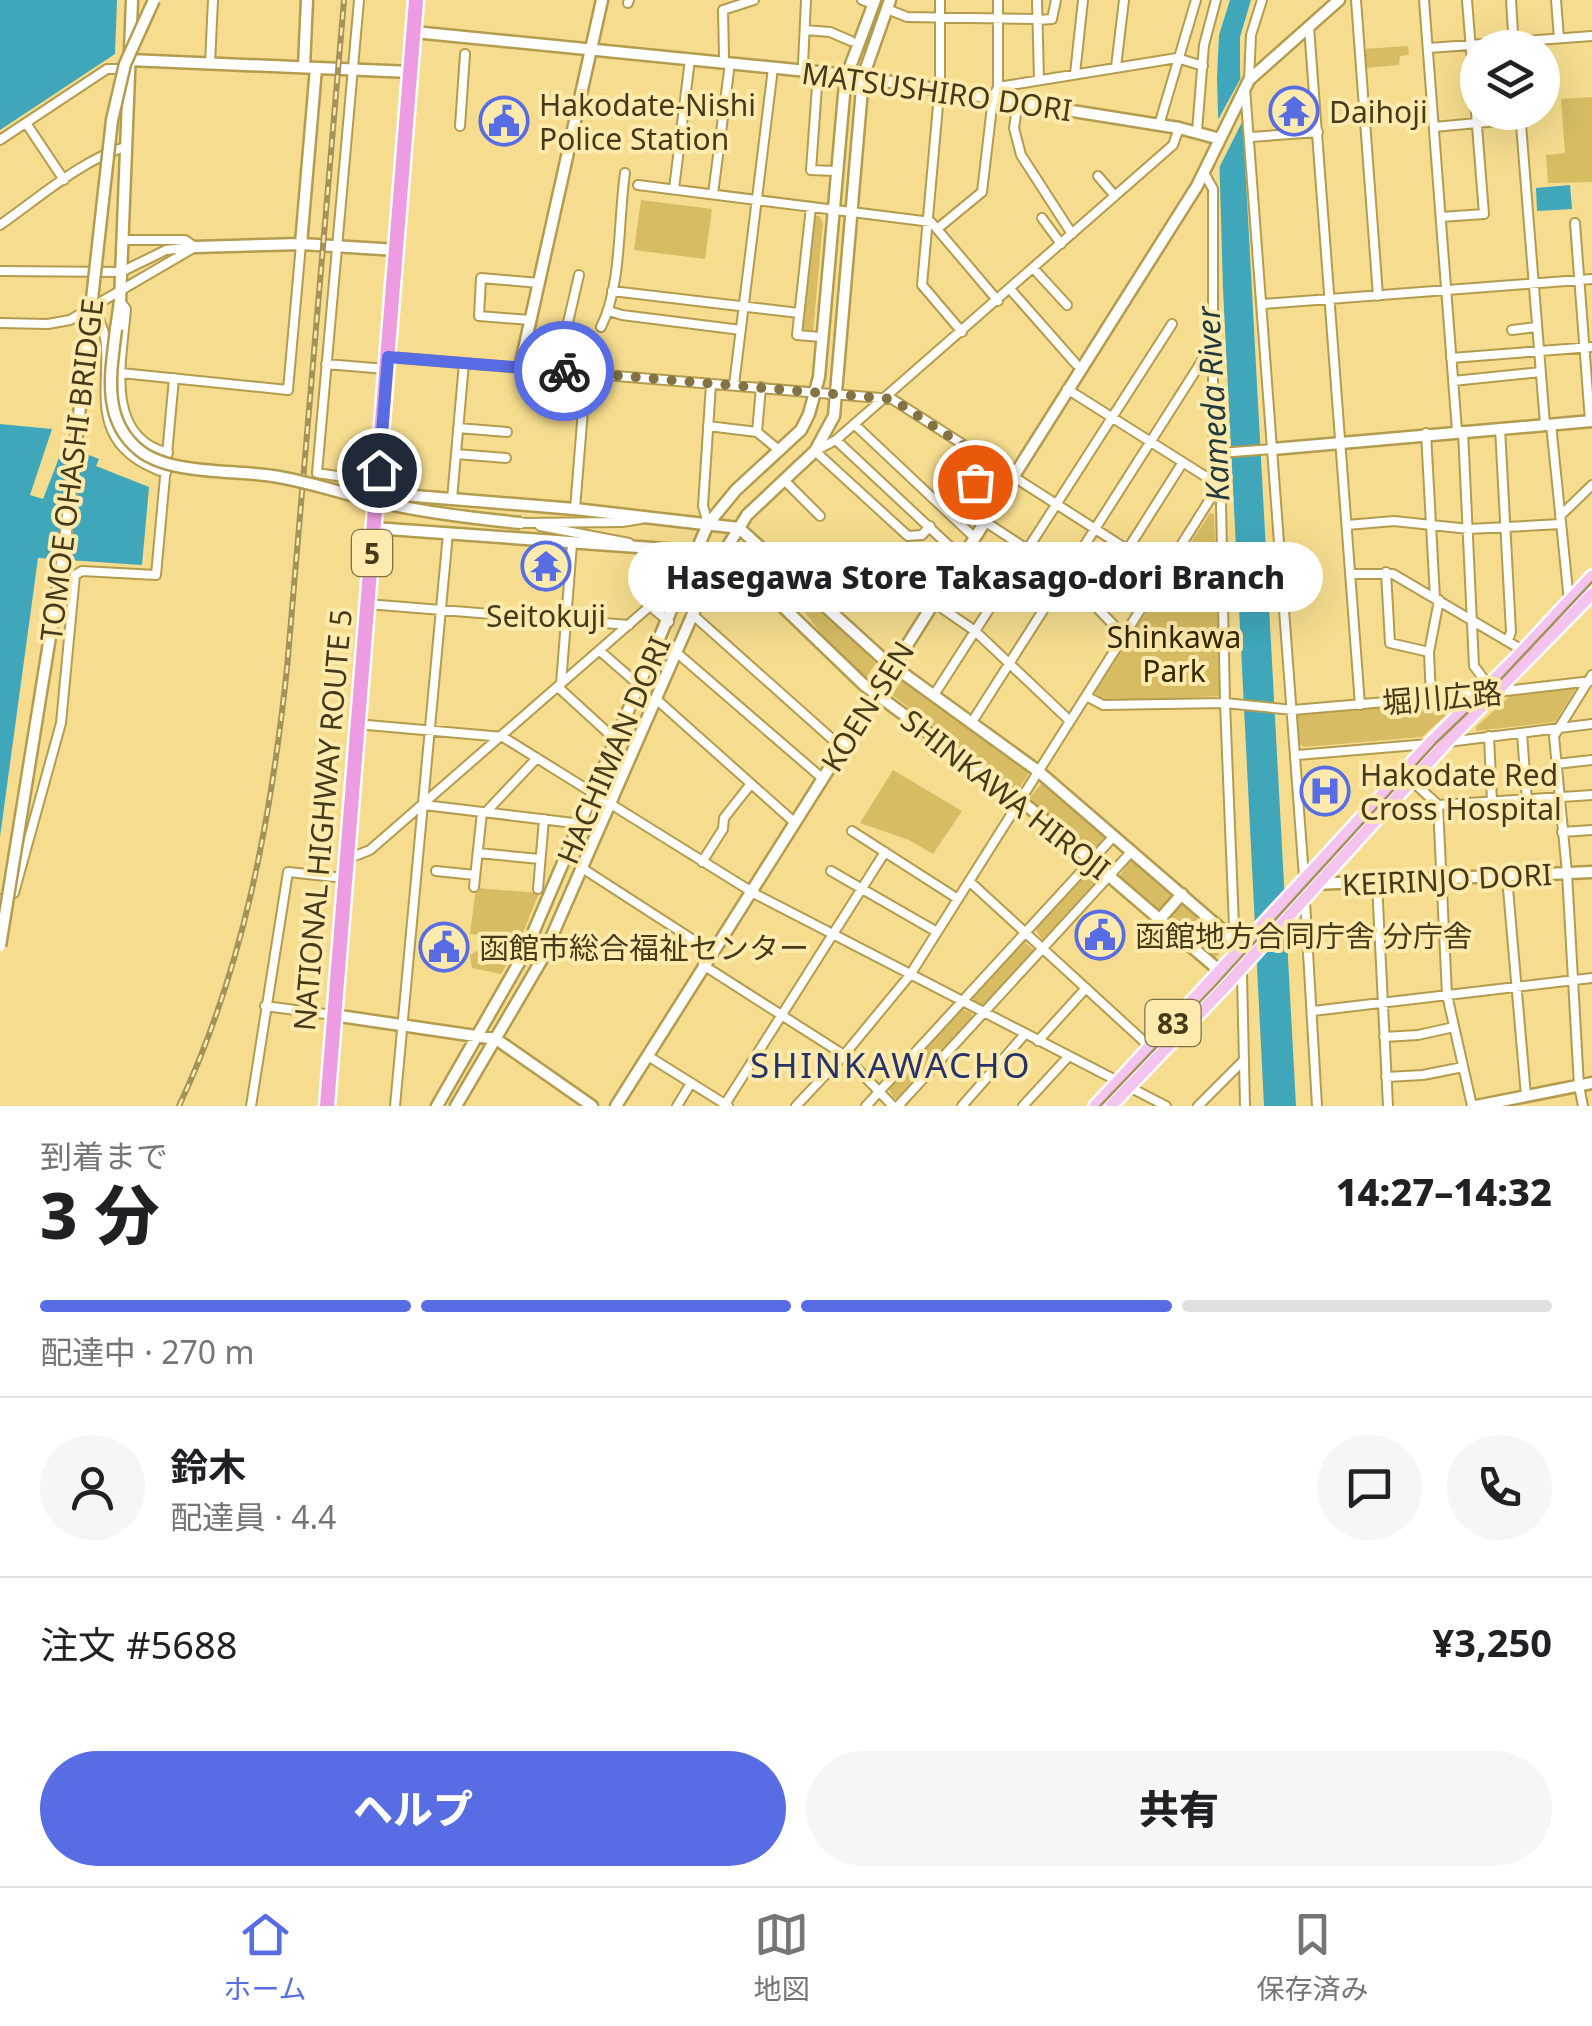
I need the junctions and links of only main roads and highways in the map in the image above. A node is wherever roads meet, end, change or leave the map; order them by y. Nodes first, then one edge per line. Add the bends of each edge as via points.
1 (416, 0) edge
2 (1592, 576) edge
3 (1592, 594) edge
4 (1528, 654) junction
5 (1489, 690) junction
6 (1407, 777) junction
7 (1310, 882) junction
8 (1243, 947) junction
9 (1123, 1085) junction
10 (327, 1106) edge
11 (1094, 1106) edge
12 (1111, 1106) edge

1 - 10 highway, NATIONAL HIGHWAY ROUTE 5 / 5
2 - 4 main road, 83
3 - 4 main road, 83
4 - 5 main road, 83
5 - 6 main road, 83 via 1447,742
5 - 6 main road, 83 via 1429,744
6 - 7 main road, 83
7 - 8 main road, 83 via 1290,894
7 - 8 main road, 83 via 1291,912
8 - 9 main road, 83
8 - 9 main road, 83 via 1241,968
9 - 11 main road, 83
9 - 12 main road, 83

